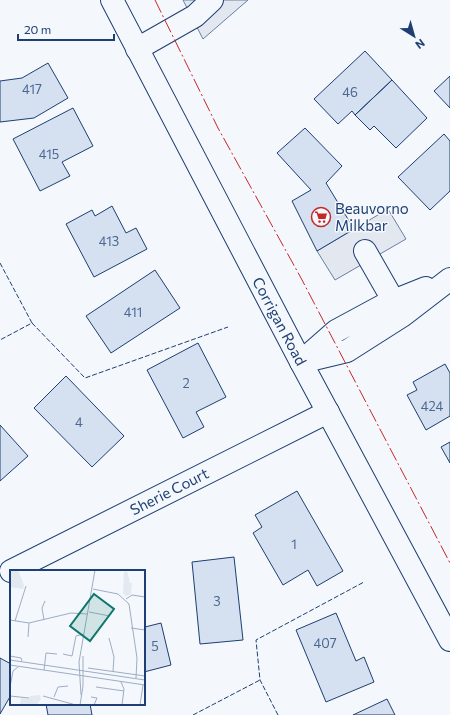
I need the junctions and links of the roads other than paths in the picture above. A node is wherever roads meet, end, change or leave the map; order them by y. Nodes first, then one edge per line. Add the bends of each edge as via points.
1 (112, 0) edge
2 (212, 0) edge
3 (137, 49) junction
4 (365, 251) dead end
5 (450, 279) edge
6 (398, 308) junction
7 (301, 362) junction
8 (328, 412) junction
9 (13, 570) edge
10 (10, 572) edge
11 (0, 577) edge
12 (450, 640) edge

1 - 3 main road, Corrigan Road
2 - 3 main road via 194,16
3 - 7 main road, Corrigan Road
4 - 6 main road
5 - 6 main road
6 - 7 main road via 347,351
7 - 8 main road, Corrigan Road
8 - 9 main road, Sherie Court
8 - 12 main road, Corrigan Road
10 - 11 main road, Sherie Court

